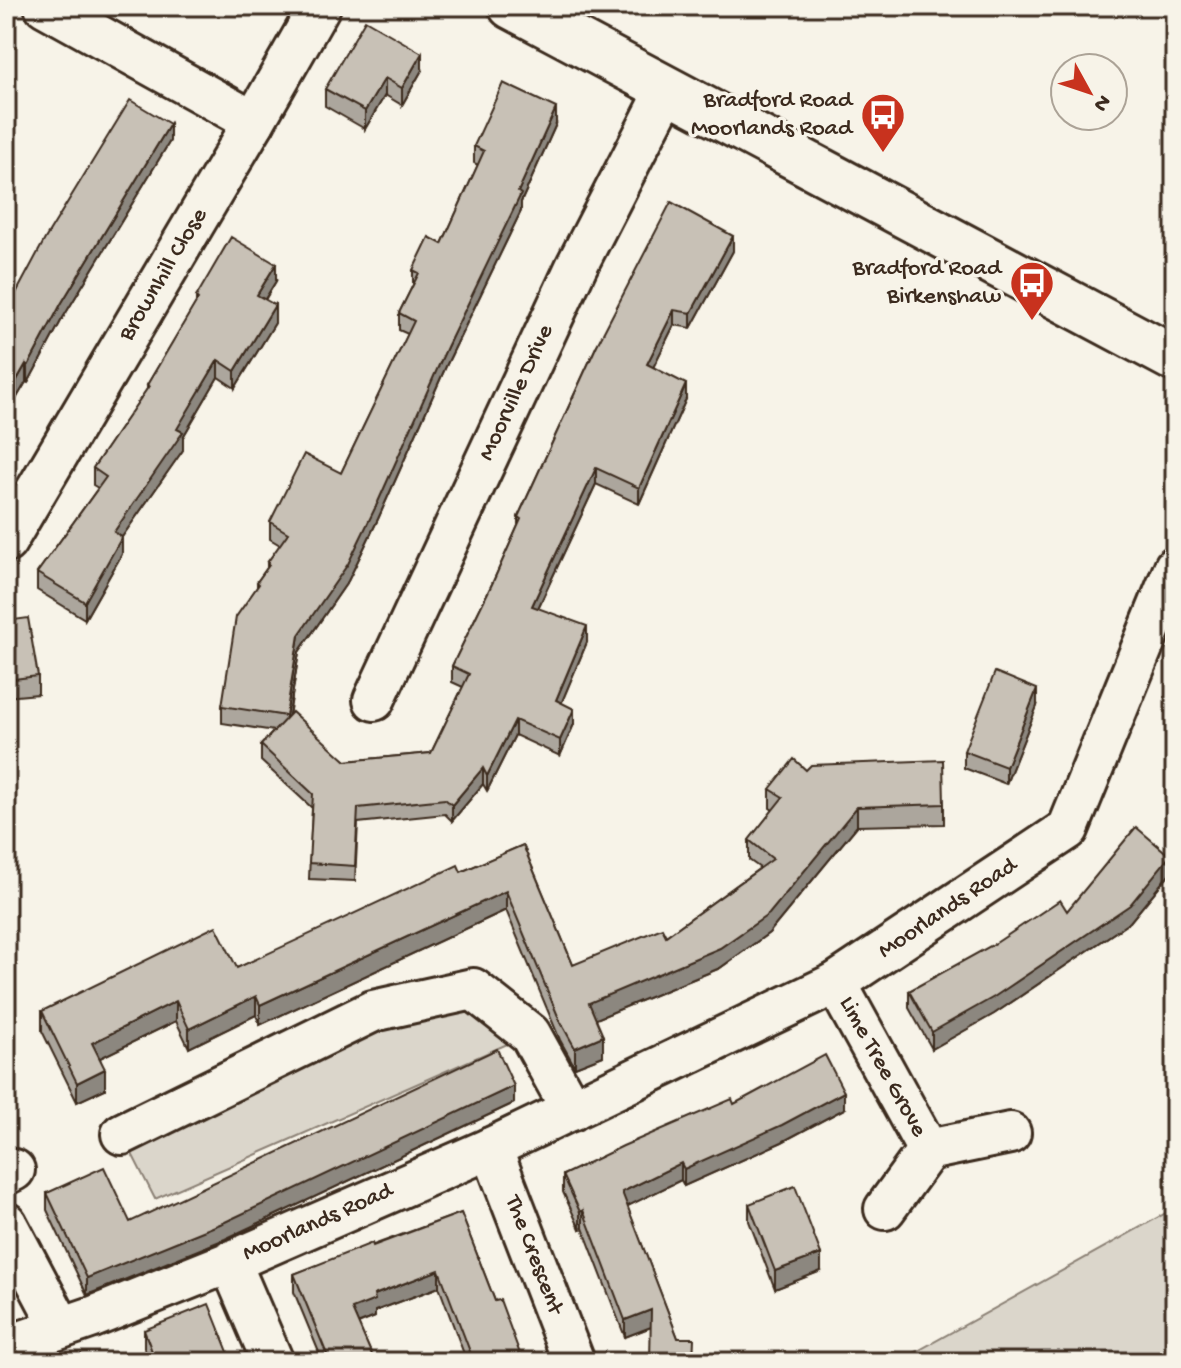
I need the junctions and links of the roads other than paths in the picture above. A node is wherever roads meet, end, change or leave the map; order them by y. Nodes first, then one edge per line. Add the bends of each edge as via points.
1 (45, 6) edge
2 (320, 6) edge
3 (511, 6) edge
4 (667, 90) junction
5 (254, 122) junction
6 (1175, 359) edge
7 (6, 542) edge
8 (1175, 567) edge
9 (374, 700) dead end
10 (836, 983) junction
11 (572, 1110) junction
12 (1010, 1133) dead end
13 (122, 1134) dead end
14 (491, 1148) junction
15 (928, 1150) junction
16 (885, 1209) dead end
17 (6, 1223) edge
18 (230, 1262) junction
19 (61, 1327) junction
20 (6, 1347) edge
21 (273, 1362) edge
22 (574, 1362) edge

1 - 5 street
2 - 5 street, Brownhill Close
3 - 4 main road
4 - 6 main road
4 - 9 street, Moorville Drive via 577,265
5 - 7 street, Brownhill Close
8 - 10 street, Moorlands Road via 1068,829
10 - 11 street, Moorlands Road
10 - 15 street, Lime Tree Grove
11 - 13 street via 530,1034 473,989 373,1011
11 - 14 street, Moorlands Road
12 - 15 street, Lime Tree Grove
14 - 18 street, Moorlands Road
14 - 22 street, The Crescent
15 - 16 street, Lime Tree Grove
17 - 19 street
18 - 19 street, Moorlands Road
18 - 21 street
19 - 20 street, Moorlands Road

